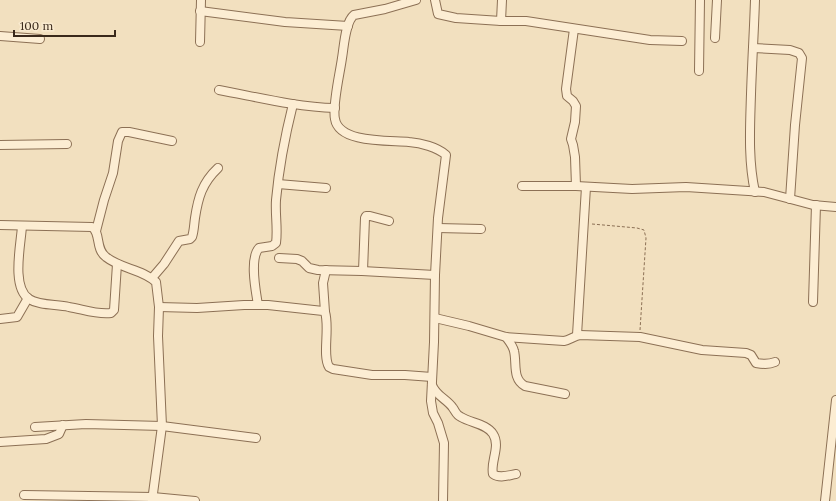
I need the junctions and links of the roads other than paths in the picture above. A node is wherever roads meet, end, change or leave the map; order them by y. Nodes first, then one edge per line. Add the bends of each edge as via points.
1 (201, 0) edge
2 (416, 0) edge
3 (435, 0) edge
4 (502, 0) edge
5 (700, 0) edge
6 (717, 0) edge
7 (755, 0) edge
8 (200, 11) junction
9 (501, 21) junction
10 (348, 26) junction
11 (574, 29) junction
12 (0, 36) edge
13 (714, 38) dead end
14 (40, 39) dead end
15 (682, 41) dead end
16 (200, 42) dead end
17 (753, 48) junction
18 (699, 71) dead end
19 (219, 90) dead end
20 (293, 104) junction
21 (335, 108) junction
22 (172, 141) dead end
23 (67, 144) dead end
24 (0, 145) edge
25 (218, 168) dead end
26 (278, 184) junction
27 (522, 186) dead end
28 (576, 186) junction
29 (586, 187) junction
30 (326, 188) dead end
31 (755, 192) junction
32 (790, 199) junction
33 (836, 204) edge
34 (816, 205) junction
35 (389, 221) dead end
36 (0, 225) edge
37 (22, 226) junction
38 (438, 228) junction
39 (481, 229) dead end
40 (96, 231) junction
41 (279, 258) dead end
42 (118, 264) junction
43 (326, 270) junction
44 (363, 271) junction
45 (435, 275) junction
46 (152, 278) junction
47 (28, 298) junction
48 (813, 302) dead end
49 (258, 305) junction
50 (159, 307) junction
51 (325, 312) junction
52 (435, 318) junction
53 (0, 319) edge
54 (577, 335) junction
55 (506, 337) junction
56 (775, 362) dead end
57 (432, 381) junction
58 (565, 394) dead end
59 (836, 400) edge
60 (63, 425) junction
61 (162, 426) junction
62 (35, 427) dead end
63 (256, 438) dead end
64 (0, 442) edge
65 (516, 474) dead end
66 (24, 495) dead end
67 (152, 499) edge
68 (194, 501) edge
69 (443, 501) edge
70 (825, 501) edge

1 - 8 street
2 - 10 street via 354,15
3 - 9 street via 436,12 440,16
4 - 9 street
5 - 18 street
6 - 13 street
7 - 17 street
8 - 10 street via 285,22
8 - 16 street
9 - 11 street via 530,21
10 - 21 street
11 - 15 street via 650,40
11 - 28 street via 566,89 567,96 576,106 571,139 575,157
12 - 14 street
17 - 31 street via 750,169
17 - 32 street via 790,50 799,53 802,58
19 - 20 street
20 - 21 street
20 - 26 street via 284,140
21 - 38 street via 337,125 347,134 372,140 425,145 439,150 446,156
22 - 40 street via 122,132
23 - 24 street
25 - 46 street via 204,184 192,237 178,241
26 - 30 street
26 - 49 street via 276,243 259,248 255,257
27 - 28 street
28 - 29 street
29 - 31 street via 632,189 686,186
29 - 54 street
31 - 32 street
32 - 34 street
33 - 34 street
34 - 48 street
35 - 44 street via 366,216
36 - 37 street
37 - 40 street via 92,227
37 - 47 street via 18,274 22,290
38 - 39 street
38 - 45 street
40 - 42 street via 100,250
41 - 43 street via 297,259 309,268
42 - 46 street
42 - 47 street via 114,310 111,313 34,302
43 - 44 street
43 - 51 street
44 - 45 street
45 - 52 street
46 - 50 street via 156,282
47 - 53 street via 17,317
49 - 50 street
49 - 51 street
50 - 61 street
51 - 57 street via 326,358 329,367 372,375 405,375
52 - 55 street
52 - 57 street
54 - 55 street via 568,341
54 - 56 street via 640,337 702,350 746,353 751,355 756,363
55 - 58 street via 514,351 517,377 521,384
57 - 65 street via 436,392 456,414 485,427 494,435 493,474 501,477
57 - 69 street via 432,408 444,443
59 - 70 street
60 - 61 street
60 - 62 street
60 - 64 street via 59,434 46,439
61 - 63 street
61 - 67 street
66 - 67 street
67 - 68 street

